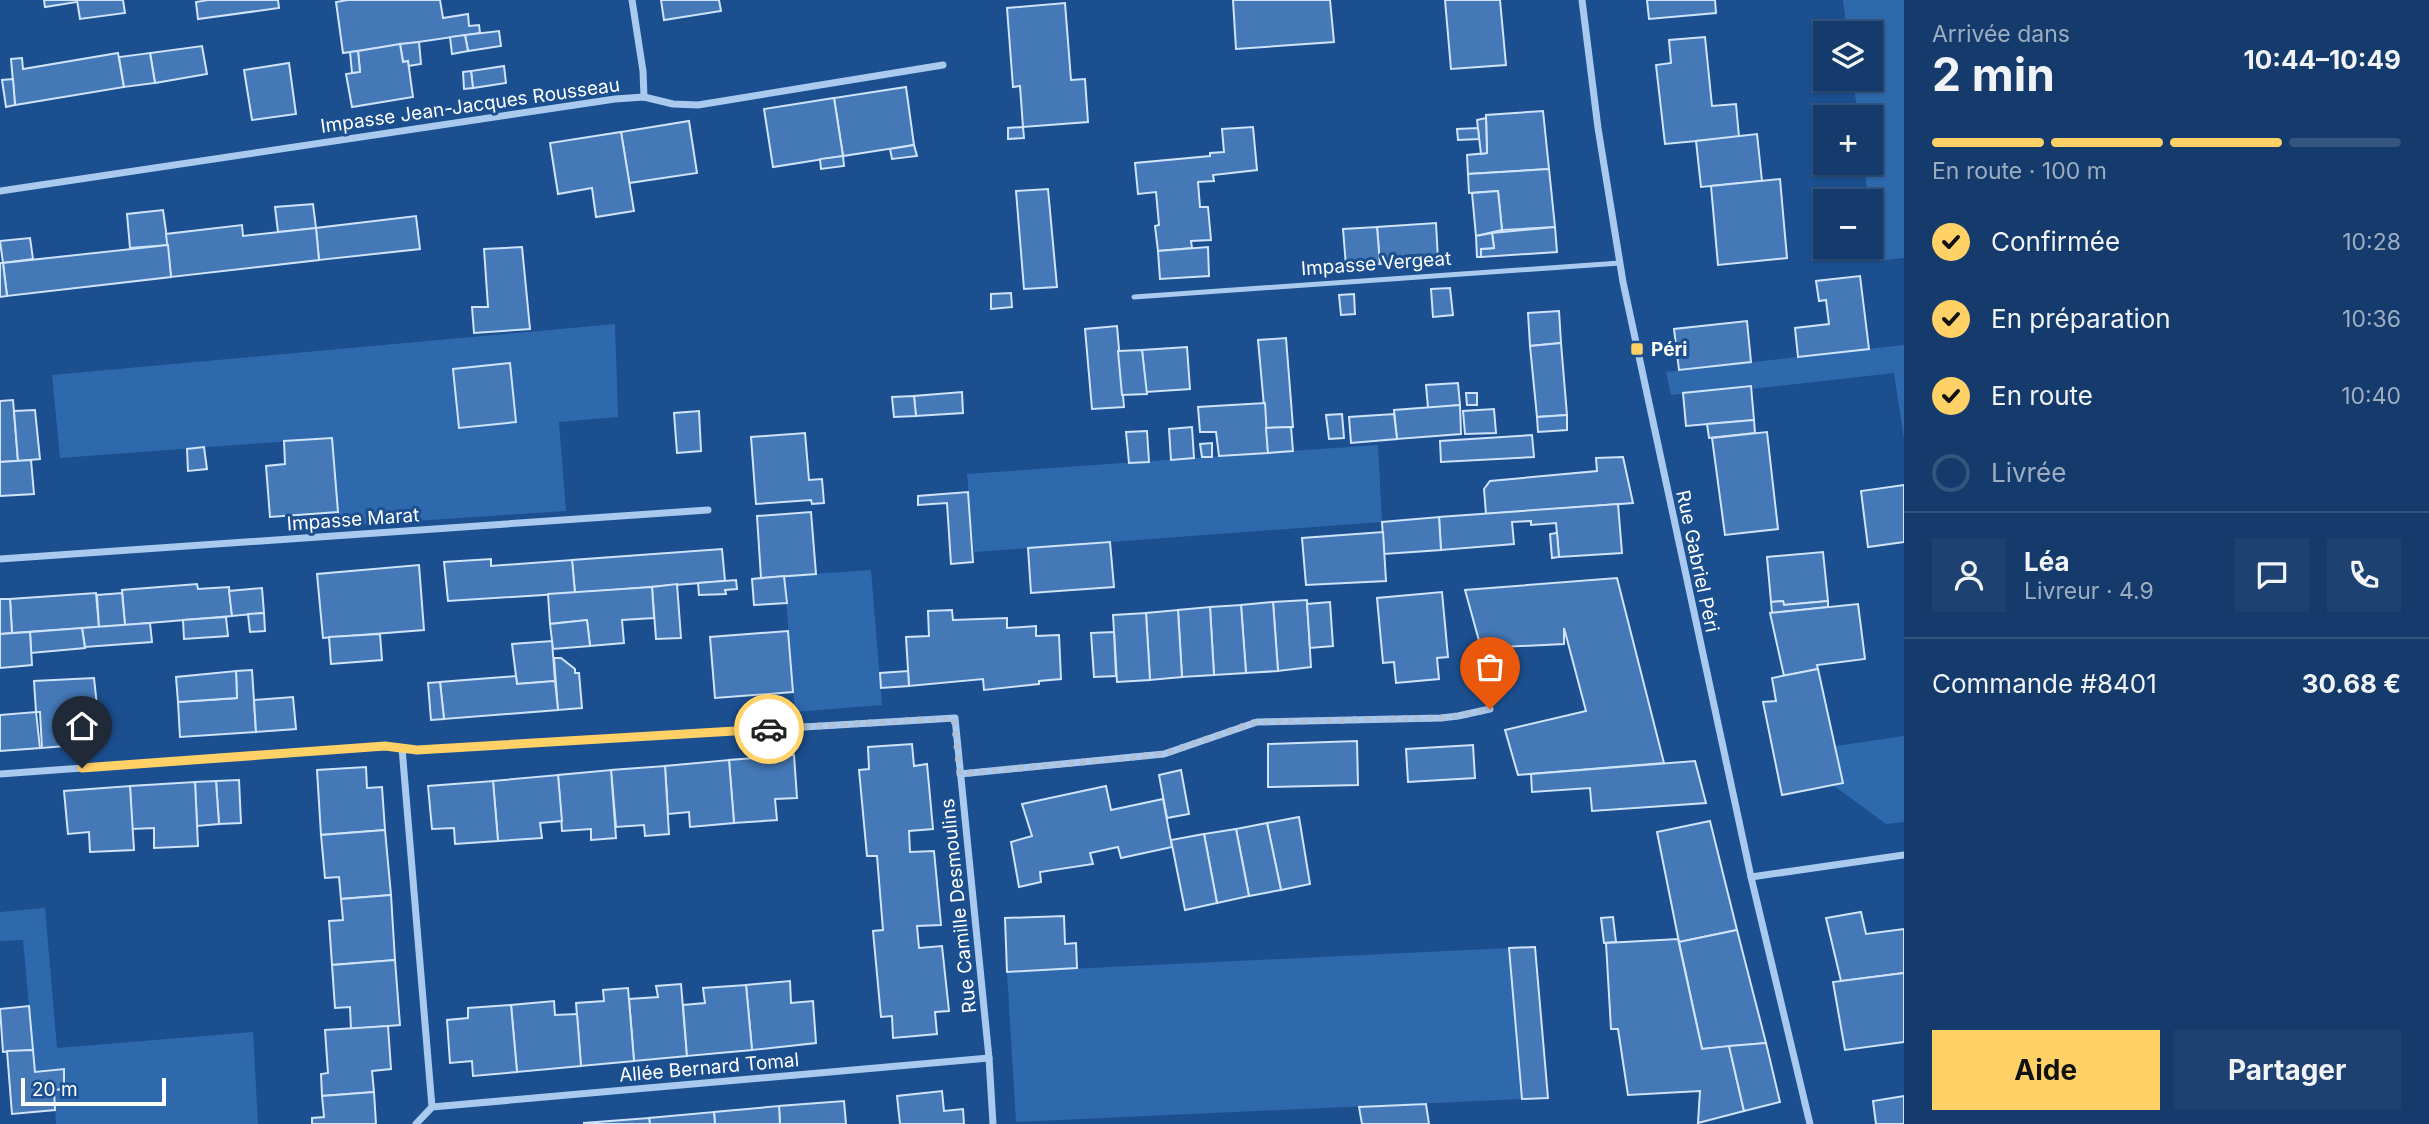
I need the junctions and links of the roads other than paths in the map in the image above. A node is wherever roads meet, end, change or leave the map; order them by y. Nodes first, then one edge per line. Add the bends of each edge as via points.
1 (632, 0) edge
2 (1582, 0) edge
3 (943, 65) dead end
4 (644, 97) junction
5 (0, 191) edge
6 (1620, 263) junction
7 (1134, 297) dead end
8 (708, 510) dead end
9 (0, 559) edge
10 (1490, 709) dead end
11 (402, 748) junction
12 (0, 774) edge
13 (960, 774) junction
14 (1904, 855) edge
15 (1751, 877) junction
16 (989, 1058) junction
17 (432, 1107) junction
18 (416, 1124) edge
19 (993, 1124) edge
20 (1810, 1124) edge

1 - 4 street
2 - 6 street, Rue Gabriel Péri
3 - 4 street, Impasse Jean-Jacques Rousseau via 698,106
4 - 5 street, Impasse Jean-Jacques Rousseau
6 - 7 lane, Impasse Vergeat
6 - 15 street, Rue Gabriel Péri
8 - 9 street, Impasse Marat
10 - 13 street via 1441,718 1256,722 1164,754
11 - 12 street, Rue Camille Desmoulins
11 - 13 street, Rue Camille Desmoulins via 954,718
11 - 17 street
13 - 16 street, Rue Camille Desmoulins
14 - 15 street
15 - 20 street, Rue Gabriel Péri
16 - 17 street, Allée Bernard Tomal
16 - 19 street, Rue Camille Desmoulins
17 - 18 street

